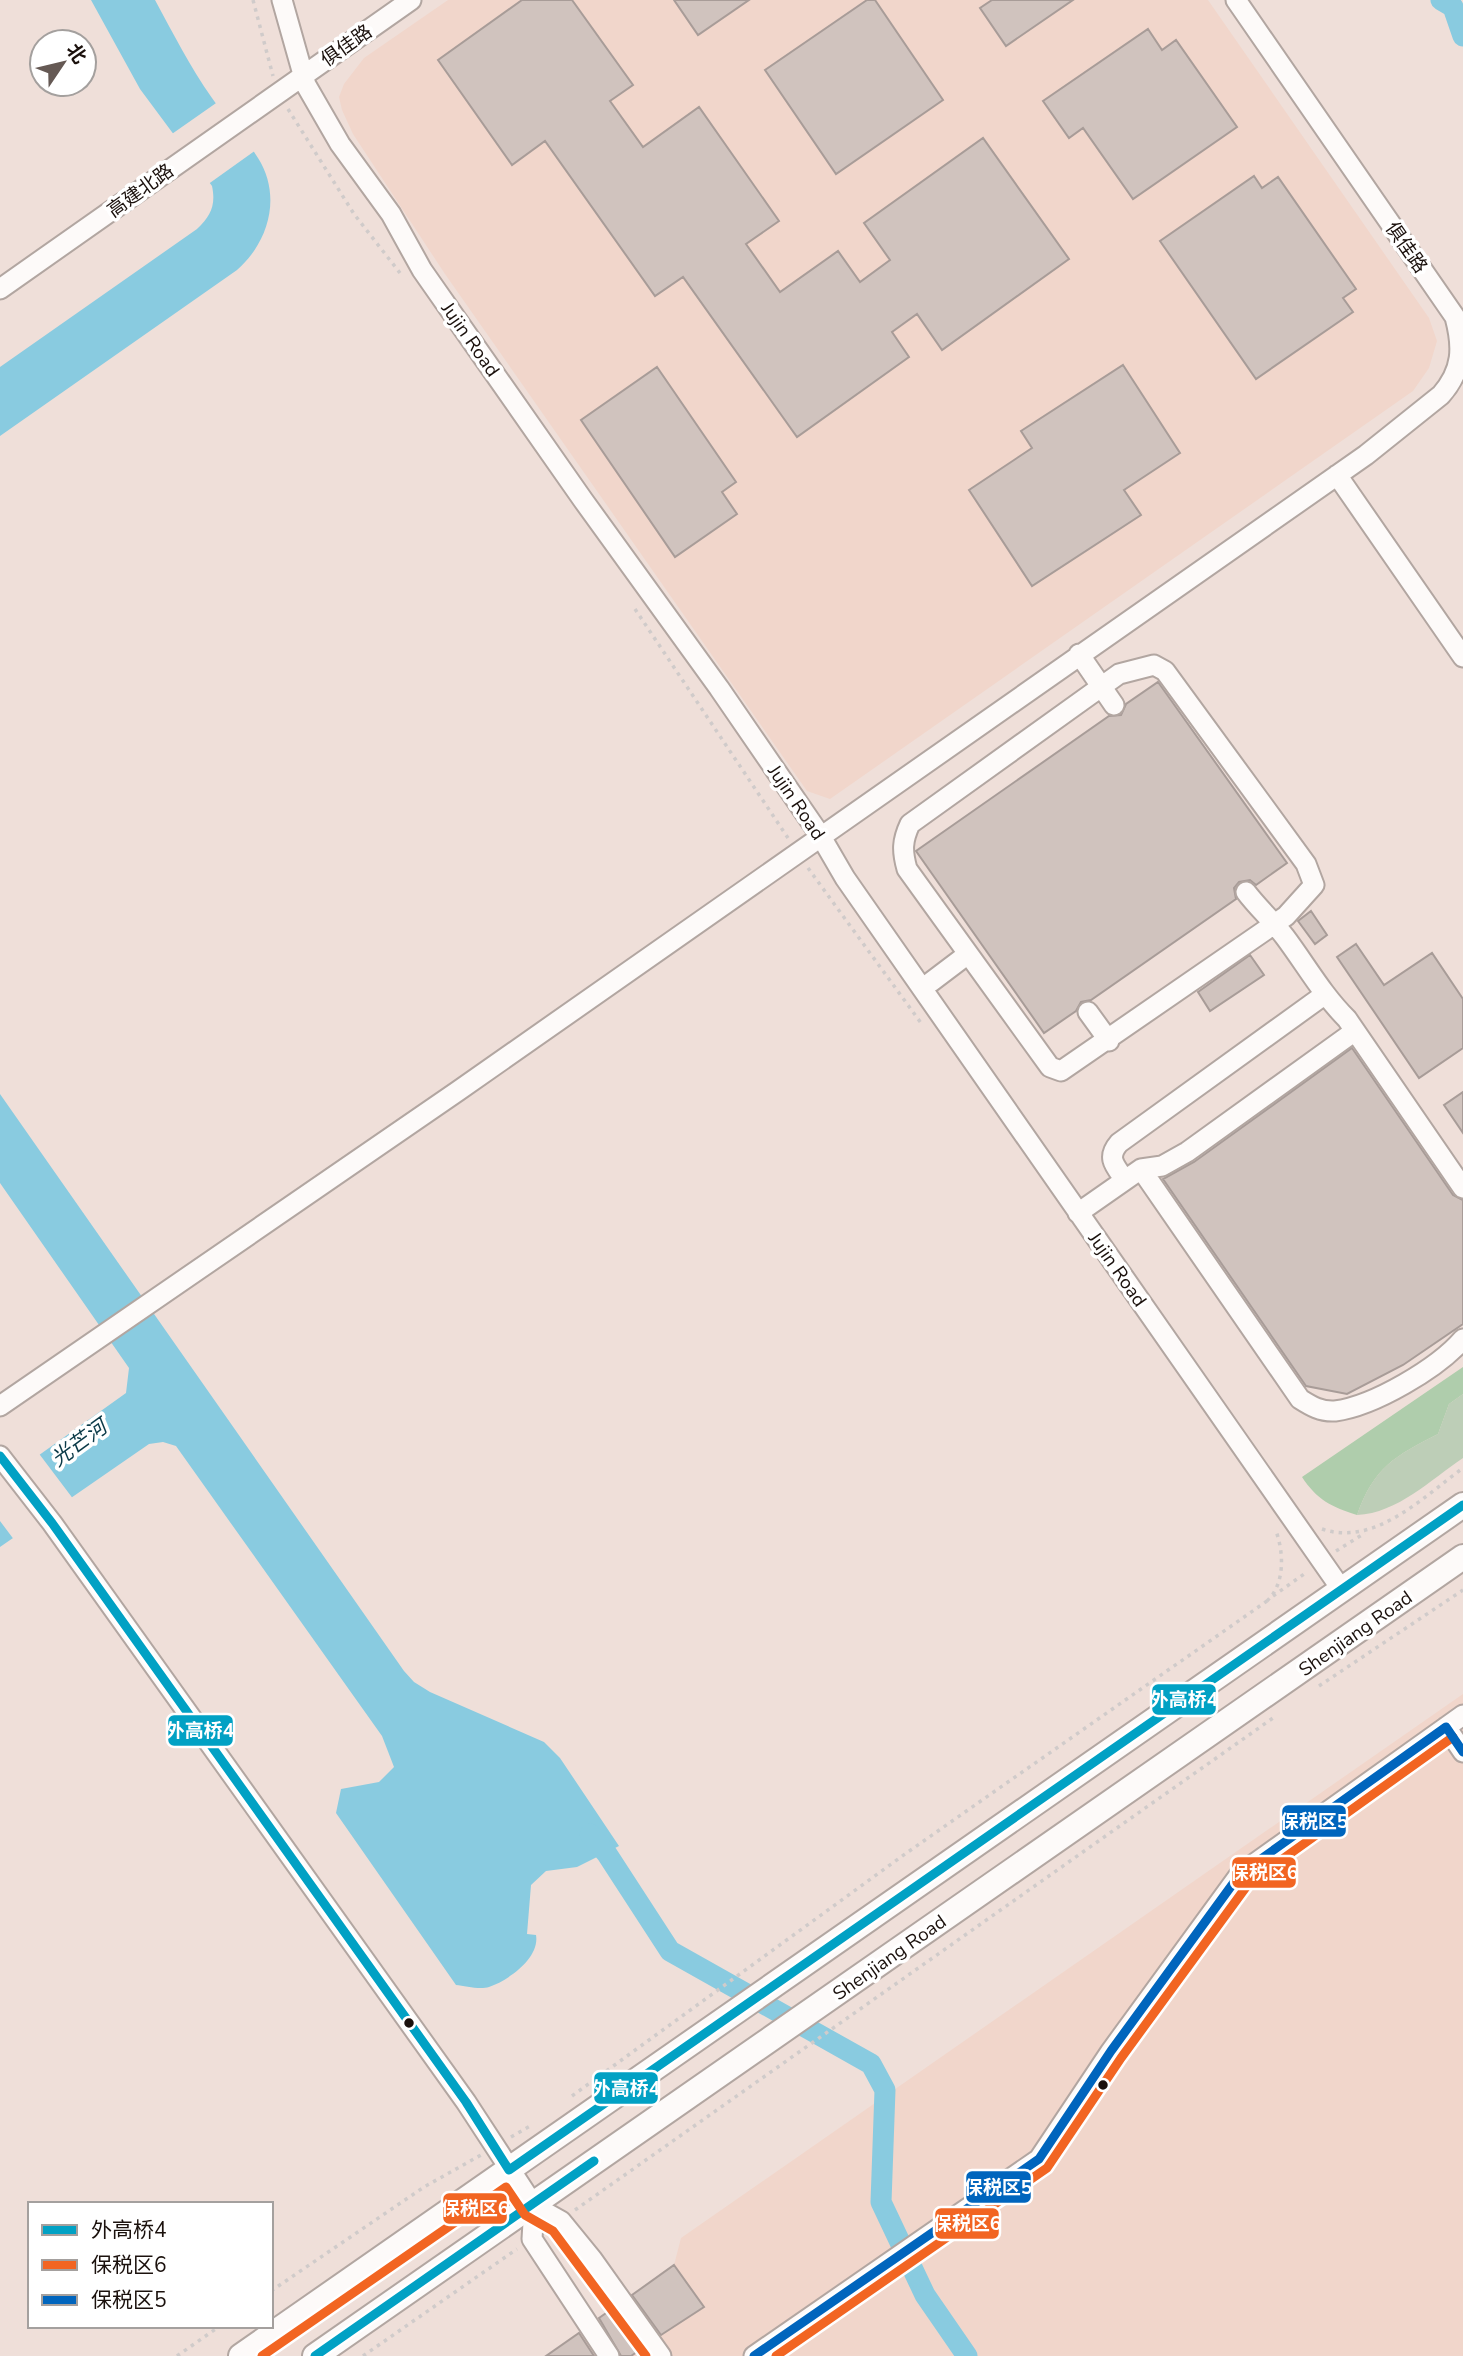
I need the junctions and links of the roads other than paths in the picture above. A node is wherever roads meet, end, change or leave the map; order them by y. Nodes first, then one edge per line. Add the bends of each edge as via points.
1 (282, 0) edge
2 (411, 0) edge
3 (1236, 0) edge
4 (303, 75) junction
5 (280, 90) joint
6 (0, 289) edge
7 (1337, 475) junction
8 (1079, 654) junction
9 (1463, 657) edge
10 (1103, 688) junction
11 (1114, 705) dead end
12 (820, 835) junction
13 (1247, 892) dead end
14 (1273, 925) junction
15 (968, 954) junction
16 (931, 982) dead end
17 (1324, 995) junction
18 (1088, 1012) dead end
19 (1355, 1031) junction
20 (1109, 1041) junction
21 (1133, 1174) junction
22 (1463, 1188) edge
23 (1078, 1213) junction
24 (1463, 1339) edge
25 (0, 1406) edge
26 (3, 1459) edge
27 (1463, 1505) edge
28 (1463, 1557) edge
29 (1342, 1590) junction
30 (1463, 1715) edge
31 (1446, 1727) junction
32 (1463, 1752) edge
33 (509, 2170) junction
34 (534, 2206) junction
35 (241, 2356) edge
36 (315, 2356) edge
37 (609, 2356) edge
38 (661, 2356) edge
39 (754, 2356) edge

1 - 4 street, Jujin Road
2 - 4 street, 俱佳路
3 - 7 street, 俱佳路 via 1455,317 1461,338 1462,357 1441,395
4 - 5 street, 俱佳路
4 - 12 street, Jujin Road via 340,144 391,215 422,270
5 - 6 street, 高建北路
7 - 8 street, 俱佳路
7 - 9 street
8 - 10 street
8 - 12 street, 俱佳路
10 - 11 street
10 - 14 street via 1135,668 1154,665 1166,671 1285,834 1314,885 1299,905
10 - 15 street via 910,824 901,850 907,869
12 - 23 street, Jujin Road via 845,878
12 - 25 street, 俱佳路
13 - 14 street
14 - 17 street
14 - 20 street
15 - 16 street
15 - 20 street via 1049,1067 1067,1070
17 - 19 street
17 - 21 street via 1119,1143 1112,1161
18 - 20 street
19 - 21 street via 1187,1152 1162,1166
19 - 22 street
21 - 23 street
21 - 24 street via 1300,1399 1316,1409 1336,1411 1381,1396 1428,1370
23 - 29 street, Jujin Road
26 - 33 street via 466,2102
27 - 29 main road
28 - 34 main road, Shenjiang Road
29 - 33 main road
30 - 31 street
31 - 32 street
31 - 39 street via 1240,1874 1039,2159
33 - 34 street
33 - 35 main road
34 - 36 main road, Shenjiang Road
34 - 37 street via 532,2239
34 - 38 street via 561,2221

